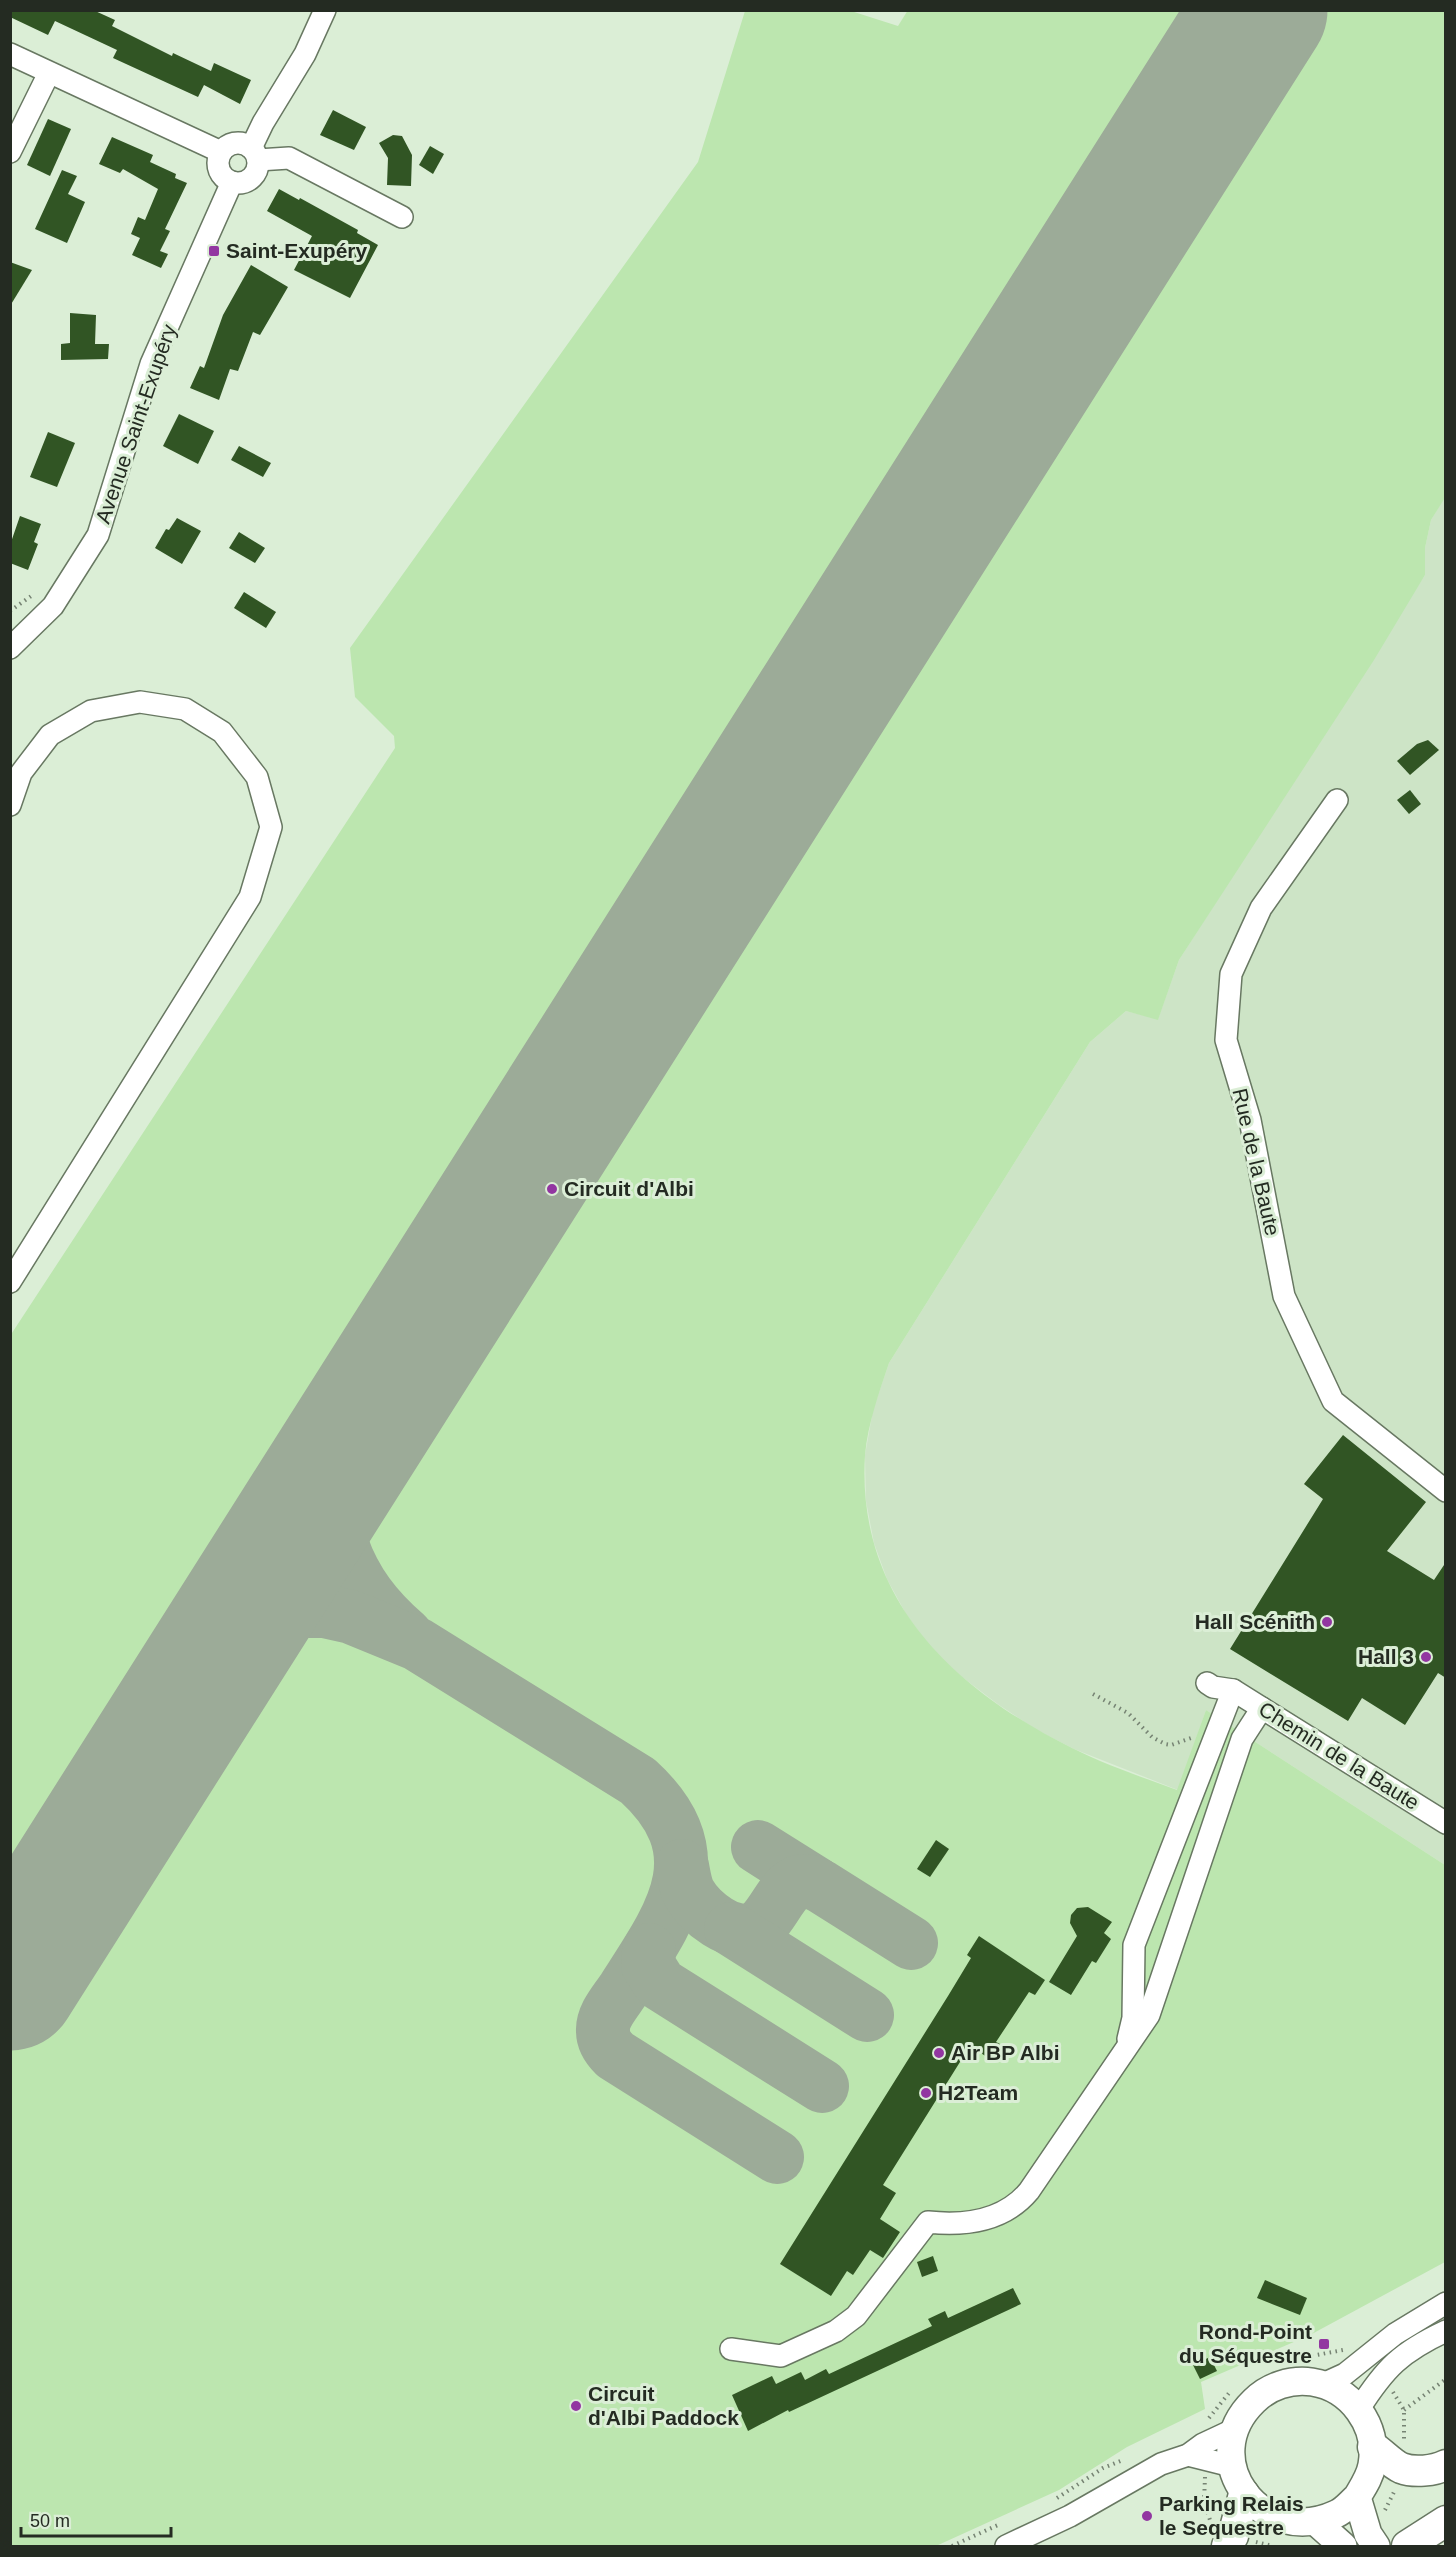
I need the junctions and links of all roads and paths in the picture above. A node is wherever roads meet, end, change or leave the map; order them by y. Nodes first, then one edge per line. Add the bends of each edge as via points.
1 (325, 10) edge
2 (10, 54) edge
3 (49, 73) junction
4 (10, 152) edge
5 (222, 152) junction
6 (255, 154) junction
7 (232, 182) junction
8 (402, 218) dead end
9 (10, 648) edge
10 (1337, 800) dead end
11 (10, 805) edge
12 (10, 1282) edge
13 (1446, 1491) edge
14 (1207, 1683) dead end
15 (1233, 1690) junction
16 (1093, 1694) dead end
17 (1262, 1708) junction
18 (1214, 1739) junction
19 (1446, 1823) edge
20 (1124, 2051) junction
21 (1446, 2303) edge
22 (1446, 2331) edge
23 (731, 2349) dead end
24 (1446, 2379) edge
25 (1323, 2384) junction
26 (1359, 2409) junction
27 (1404, 2410) dead end
28 (1235, 2429) junction
29 (1373, 2447) junction
30 (1188, 2455) junction
31 (1125, 2460) dead end
32 (1446, 2465) edge
33 (1232, 2466) junction
34 (1244, 2494) junction
35 (1357, 2498) junction
36 (1054, 2500) dead end
37 (1316, 2522) junction
38 (1446, 2522) edge
39 (1003, 2523) dead end
40 (1372, 2540) edge
41 (952, 2547) edge
42 (1006, 2547) edge
43 (1227, 2547) edge
44 (1343, 2547) edge
45 (1407, 2547) edge

1 - 6 street via 306,54 263,123
2 - 3 street
3 - 4 street
3 - 5 street
5 - 6 street via 232,144 246,144
5 - 7 street via 220,170
6 - 7 street via 256,173 239,183
6 - 8 street via 289,158
7 - 9 street, Avenue Saint-Exupéry via 151,364 98,535 53,606
10 - 13 street, Rue de la Baute via 1261,908 1231,974 1226,1040 1250,1120 1284,1296 1333,1401
11 - 12 street via 21,773 50,735 91,711 140,702 185,709 222,732 257,777 271,827 249,897
14 - 15 street, Chemin de la Baute
15 - 17 street, Chemin de la Baute
15 - 18 street
16 - 18 path via 1128,1713 1165,1744 1202,1734
17 - 19 street, Chemin de la Baute
17 - 20 street via 1242,1739 1149,2014
18 - 20 street via 1134,1945 1133,2018
20 - 23 street via 1029,2191 1013,2208 968,2222 928,2222 863,2308 836,2331 781,2356
21 - 25 street via 1395,2334 1345,2374
22 - 26 street via 1401,2356 1381,2375
24 - 27 path
25 - 26 main road via 1343,2394
25 - 28 main road via 1301,2381 1260,2394 1245,2409
26 - 29 main road via 1369,2427
28 - 30 street
28 - 33 main road
29 - 32 highway via 1401,2468 1438,2469
29 - 35 main road via 1369,2474
30 - 33 street
30 - 42 street via 1161,2464
31 - 36 path via 1103,2468
33 - 34 main road
34 - 37 main road via 1276,2518 1295,2523
34 - 43 highway
35 - 37 main road via 1338,2514
35 - 40 main road
37 - 44 main road
38 - 45 highway
39 - 41 path

